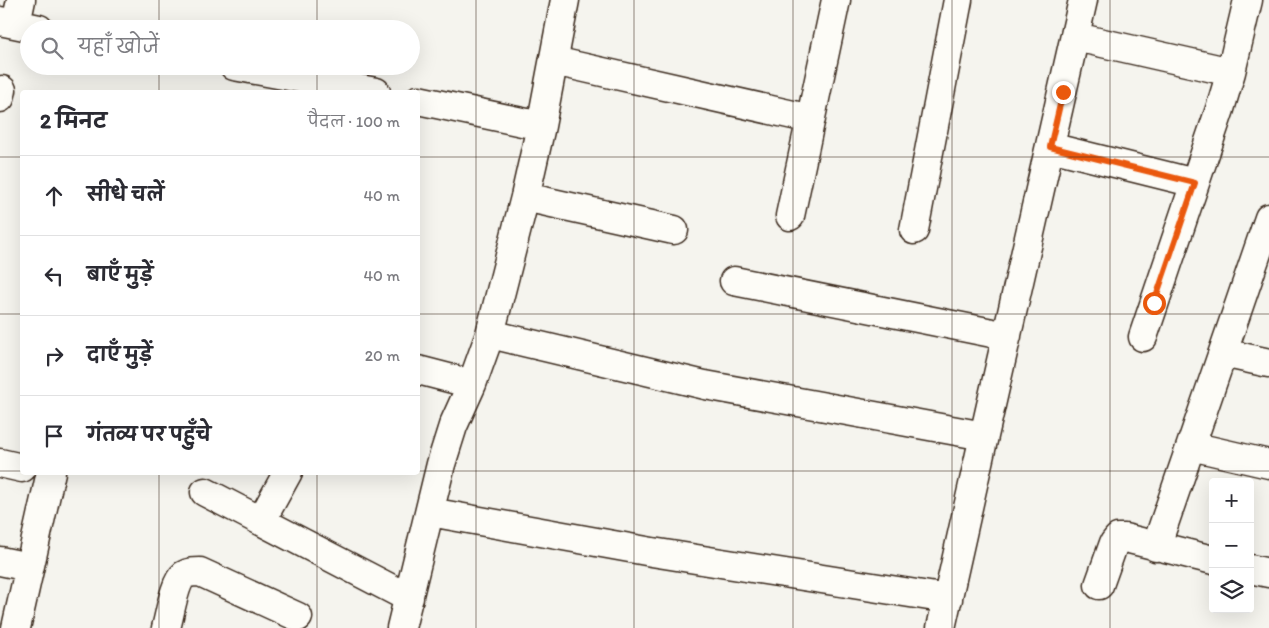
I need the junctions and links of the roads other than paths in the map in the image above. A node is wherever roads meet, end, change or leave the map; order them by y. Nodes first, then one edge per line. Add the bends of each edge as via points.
1 (565, 0) edge
2 (836, 0) edge
3 (958, 0) edge
4 (1083, 0) edge
5 (1248, 0) edge
6 (1076, 37) junction
7 (554, 61) junction
8 (1231, 72) junction
9 (283, 75) edge
10 (365, 90) edge
11 (420, 100) edge
12 (811, 119) junction
13 (541, 126) junction
14 (1050, 147) junction
15 (1195, 183) junction
16 (525, 197) junction
17 (790, 216) dead end
18 (1269, 218) edge
19 (674, 230) dead end
20 (914, 230) dead end
21 (1264, 249) edge
22 (734, 281) dead end
23 (490, 334) junction
24 (1007, 336) junction
25 (1143, 337) dead end
26 (1222, 353) junction
27 (1269, 363) edge
28 (420, 371) edge
29 (472, 384) junction
30 (984, 436) junction
31 (1190, 446) junction
32 (0, 463) edge
33 (1269, 464) edge
34 (20, 468) edge
35 (47, 475) edge
36 (286, 475) edge
37 (205, 492) dead end
38 (430, 512) junction
39 (261, 521) junction
40 (1156, 547) junction
41 (1209, 559) edge
42 (0, 561) edge
43 (29, 567) junction
44 (1254, 570) edge
45 (1269, 573) edge
46 (1099, 585) dead end
47 (409, 598) junction
48 (948, 599) junction
49 (298, 616) dead end
50 (16, 628) edge
51 (166, 628) edge
52 (401, 628) edge
53 (941, 628) edge

1 - 7 street
2 - 12 street
3 - 20 street
4 - 6 street
5 - 8 street
6 - 8 street
6 - 14 street
7 - 12 street
7 - 13 street
8 - 15 street
9 - 10 street
11 - 13 street
12 - 17 street
13 - 16 street
14 - 15 street
14 - 24 street
15 - 25 street
16 - 19 street
16 - 23 street
18 - 21 street
21 - 26 street
22 - 24 street
23 - 29 street
23 - 30 street via 705,385
24 - 30 street
26 - 27 street
26 - 31 street
28 - 29 street
29 - 38 street via 453,426
30 - 48 street
31 - 33 street
31 - 40 street
32 - 34 street
35 - 43 street
36 - 39 street
37 - 39 street
38 - 47 street
38 - 48 street via 652,552
39 - 47 street
40 - 41 street
40 - 46 street via 1118,538
42 - 43 street
43 - 50 street
44 - 45 street
47 - 52 street
48 - 53 street
49 - 51 street via 200,572 190,572 182,577 177,587

